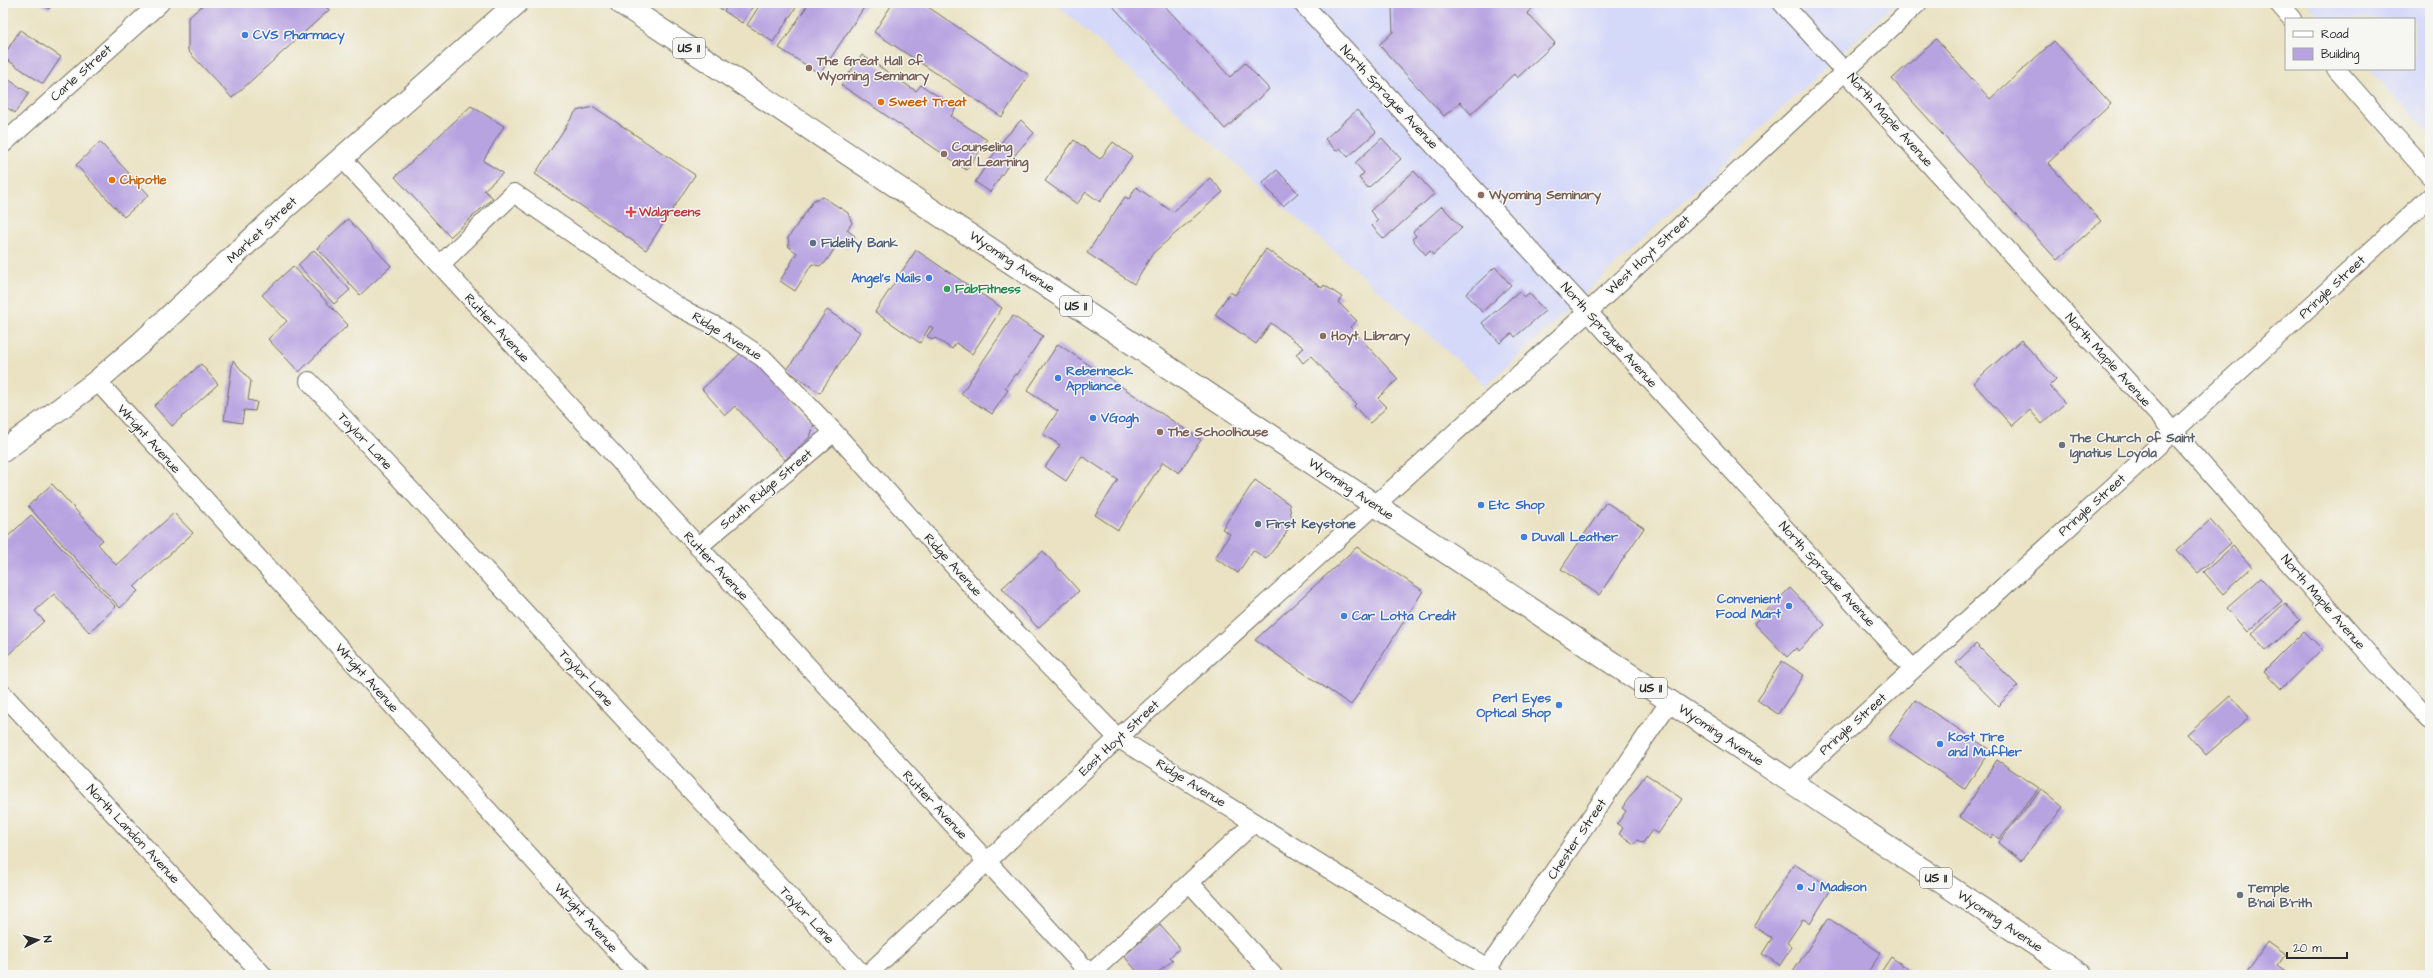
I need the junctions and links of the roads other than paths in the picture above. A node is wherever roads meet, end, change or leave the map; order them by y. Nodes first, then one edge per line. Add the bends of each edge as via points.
1 (160, 3) edge
2 (517, 3) edge
3 (621, 3) edge
4 (1302, 3) edge
5 (1782, 3) edge
6 (1918, 3) edge
7 (2278, 3) edge
8 (2291, 18) edge
9 (1845, 70) junction
10 (2337, 70) edge
11 (3, 144) edge
12 (341, 157) junction
13 (2430, 176) edge
14 (2430, 197) edge
15 (440, 265) junction
16 (1588, 312) junction
17 (97, 381) junction
18 (309, 381) dead end
19 (2173, 431) junction
20 (834, 432) junction
21 (3, 451) edge
22 (1375, 505) junction
23 (698, 547) junction
24 (1913, 669) junction
25 (3, 694) edge
26 (1670, 701) junction
27 (2430, 720) edge
28 (1118, 738) junction
29 (1790, 782) junction
30 (1254, 823) junction
31 (988, 862) junction
32 (1190, 883) junction
33 (1488, 973) edge
34 (1091, 974) edge
35 (263, 975) edge
36 (638, 975) edge
37 (864, 975) edge
38 (867, 975) edge
39 (1273, 975) edge
40 (2081, 975) edge

1 - 11 street, Carle Street
2 - 12 main road, Market Street
3 - 22 main road, Wyoming Avenue / US 11
4 - 16 street, North Sprague Avenue
5 - 9 street, North Maple Avenue
6 - 9 street, West Hoyt Street
7 - 8 street
9 - 16 street, West Hoyt Street
9 - 19 street, North Maple Avenue
10 - 13 street
12 - 15 street, Rutter Avenue
12 - 17 main road, Market Street
14 - 19 street, Pringle Street
15 - 20 street, Ridge Avenue via 514,193 680,308 714,325 763,358
15 - 23 street, Rutter Avenue
16 - 22 street, West Hoyt Street
16 - 24 street, North Sprague Avenue
17 - 21 main road, Market Street
17 - 36 street, Wright Avenue
18 - 37 street, Taylor Lane
19 - 24 street, Pringle Street
19 - 27 street, North Maple Avenue via 2378,665
20 - 23 street, South Ridge Street
20 - 28 street, Ridge Avenue via 977,592
22 - 26 main road, Wyoming Avenue / US 11
22 - 28 street, East Hoyt Street
23 - 31 street, Rutter Avenue
24 - 29 street, Pringle Street
25 - 35 street, North Landon Avenue
26 - 29 main road, Wyoming Avenue / US 11
26 - 33 street, Chester Street
28 - 30 street, Ridge Avenue
28 - 31 street, East Hoyt Street
29 - 40 main road, Wyoming Avenue / US 11
30 - 32 street
30 - 33 street, Ridge Avenue
31 - 34 street, Rutter Avenue
31 - 38 street, East Hoyt Street
32 - 34 street
32 - 39 street

